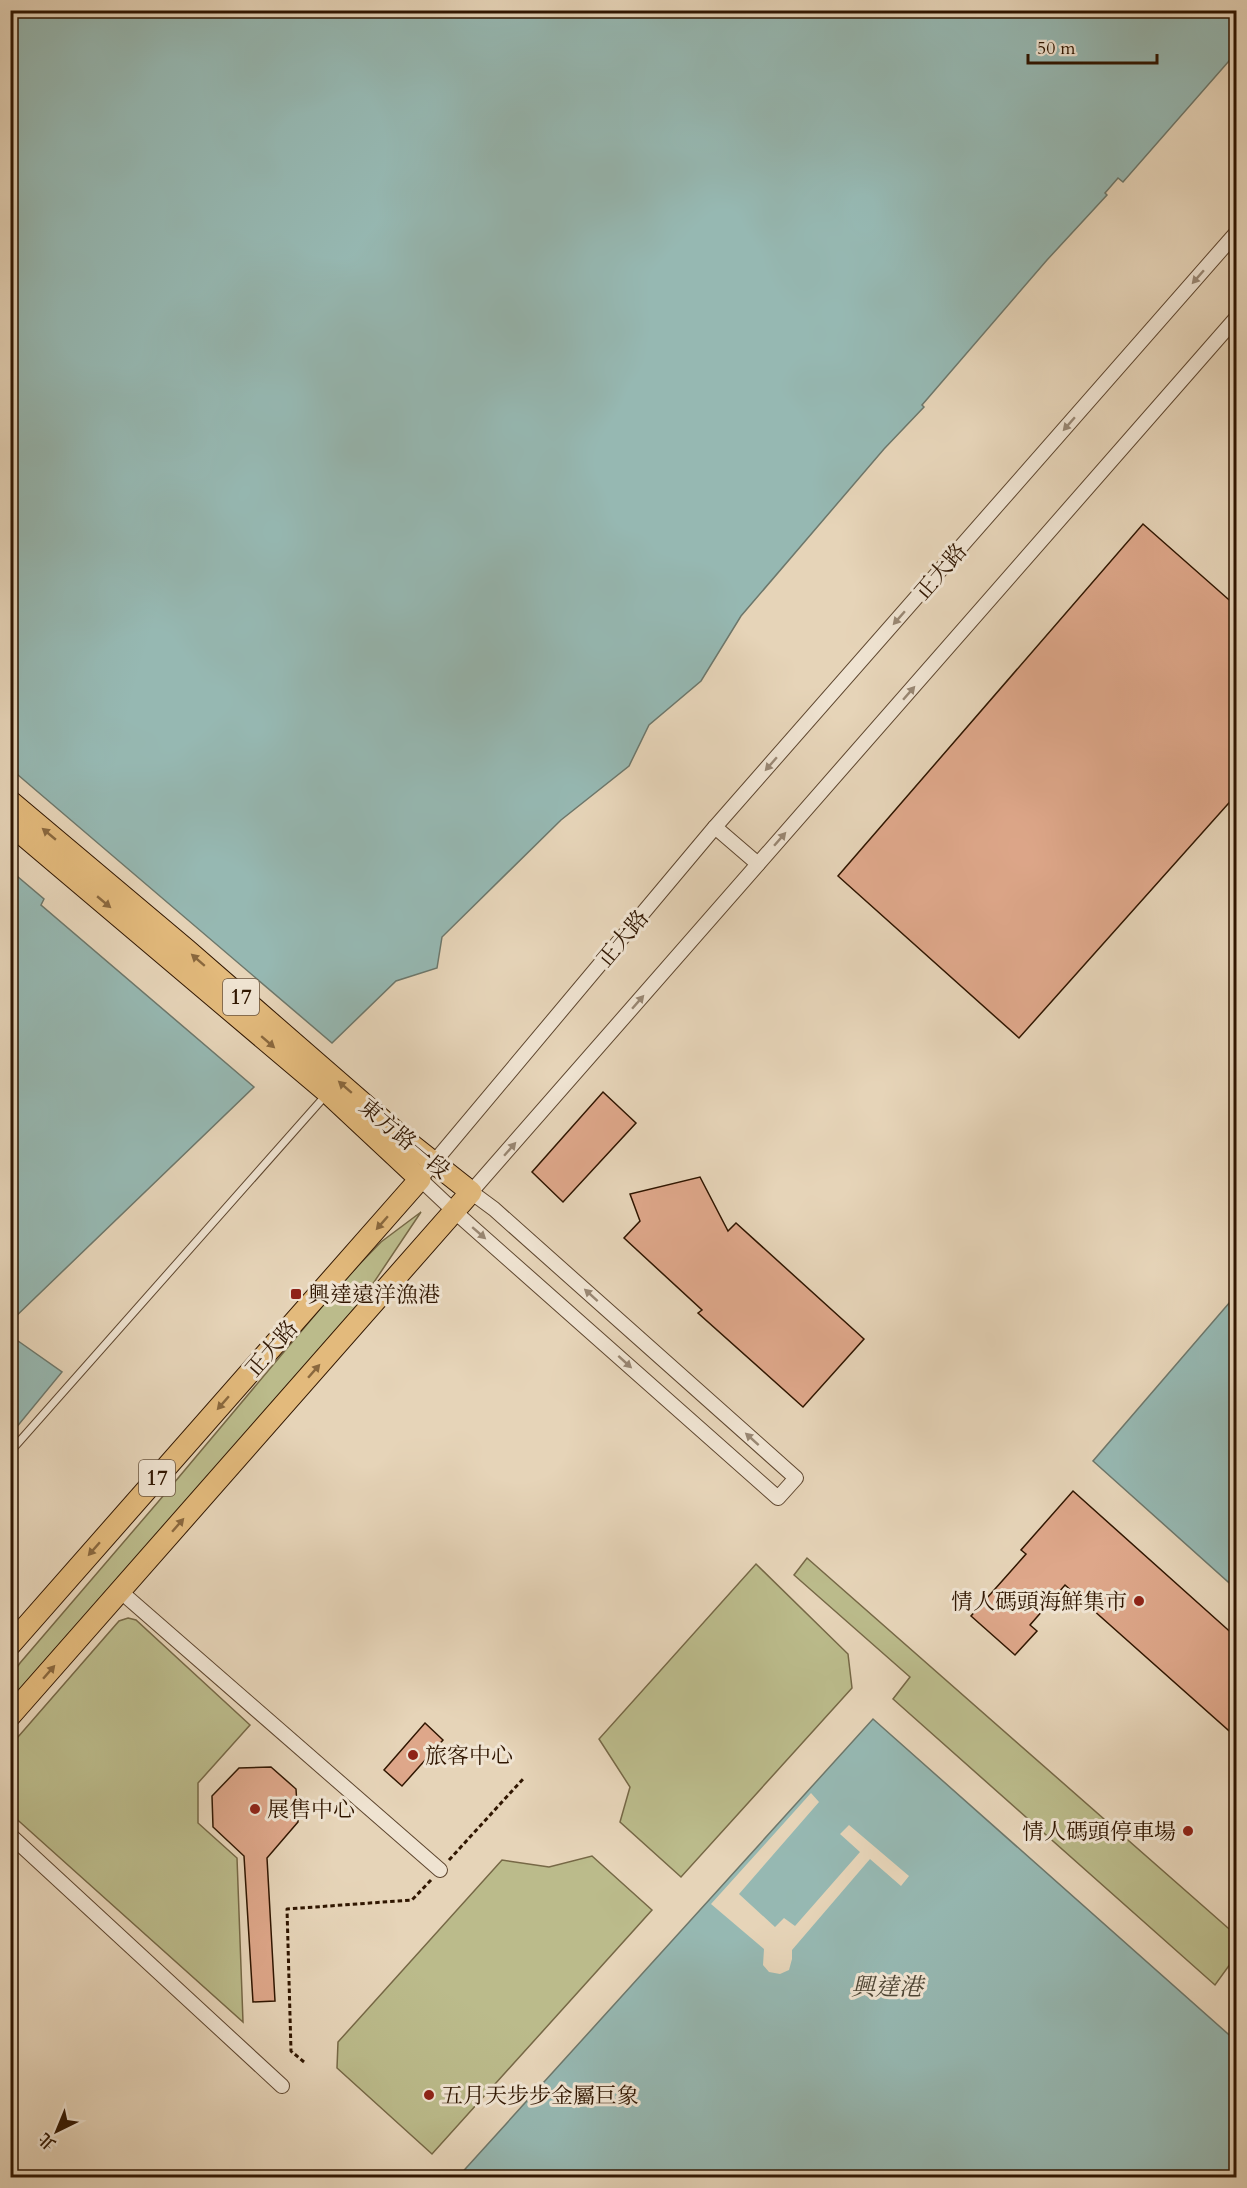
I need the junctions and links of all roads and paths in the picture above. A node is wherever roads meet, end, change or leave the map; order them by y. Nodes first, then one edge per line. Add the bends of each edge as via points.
1 (1236, 233) edge
2 (1236, 318) edge
3 (10, 801) edge
4 (10, 824) edge
5 (715, 827) junction
6 (758, 864) junction
7 (328, 1093) junction
8 (427, 1171) junction
9 (471, 1192) junction
10 (454, 1211) junction
11 (10, 1452) edge
12 (120, 1591) junction
13 (10, 1645) edge
14 (10, 1716) edge
15 (10, 1835) edge
16 (440, 1870) dead end
17 (287, 1909) dead end
18 (304, 2062) dead end
19 (282, 2086) dead end

1 -> 5 street, 正大路
6 -> 2 street
8 -> 3 main road, 東方路一段 / 17 via 187,950
4 -> 7 main road, 東方路一段 / 17
5 - 6 street
5 - 8 street, 正大路
9 -> 6 street
7 - 8 main road, 東方路一段 / 17
7 - 11 lane
8 - 9 main road, 東方路一段 / 17
8 - 10 street, 東方路一段
8 -> 13 main road, 正大路 / 17
9 - 10 main road, 17
10 -> 9 street, 東方路一段 via 778,1498 796,1478
12 -> 10 main road, 17
14 -> 12 main road, 17
12 - 16 street
15 - 19 street
17 - 18 path via 291,2051

